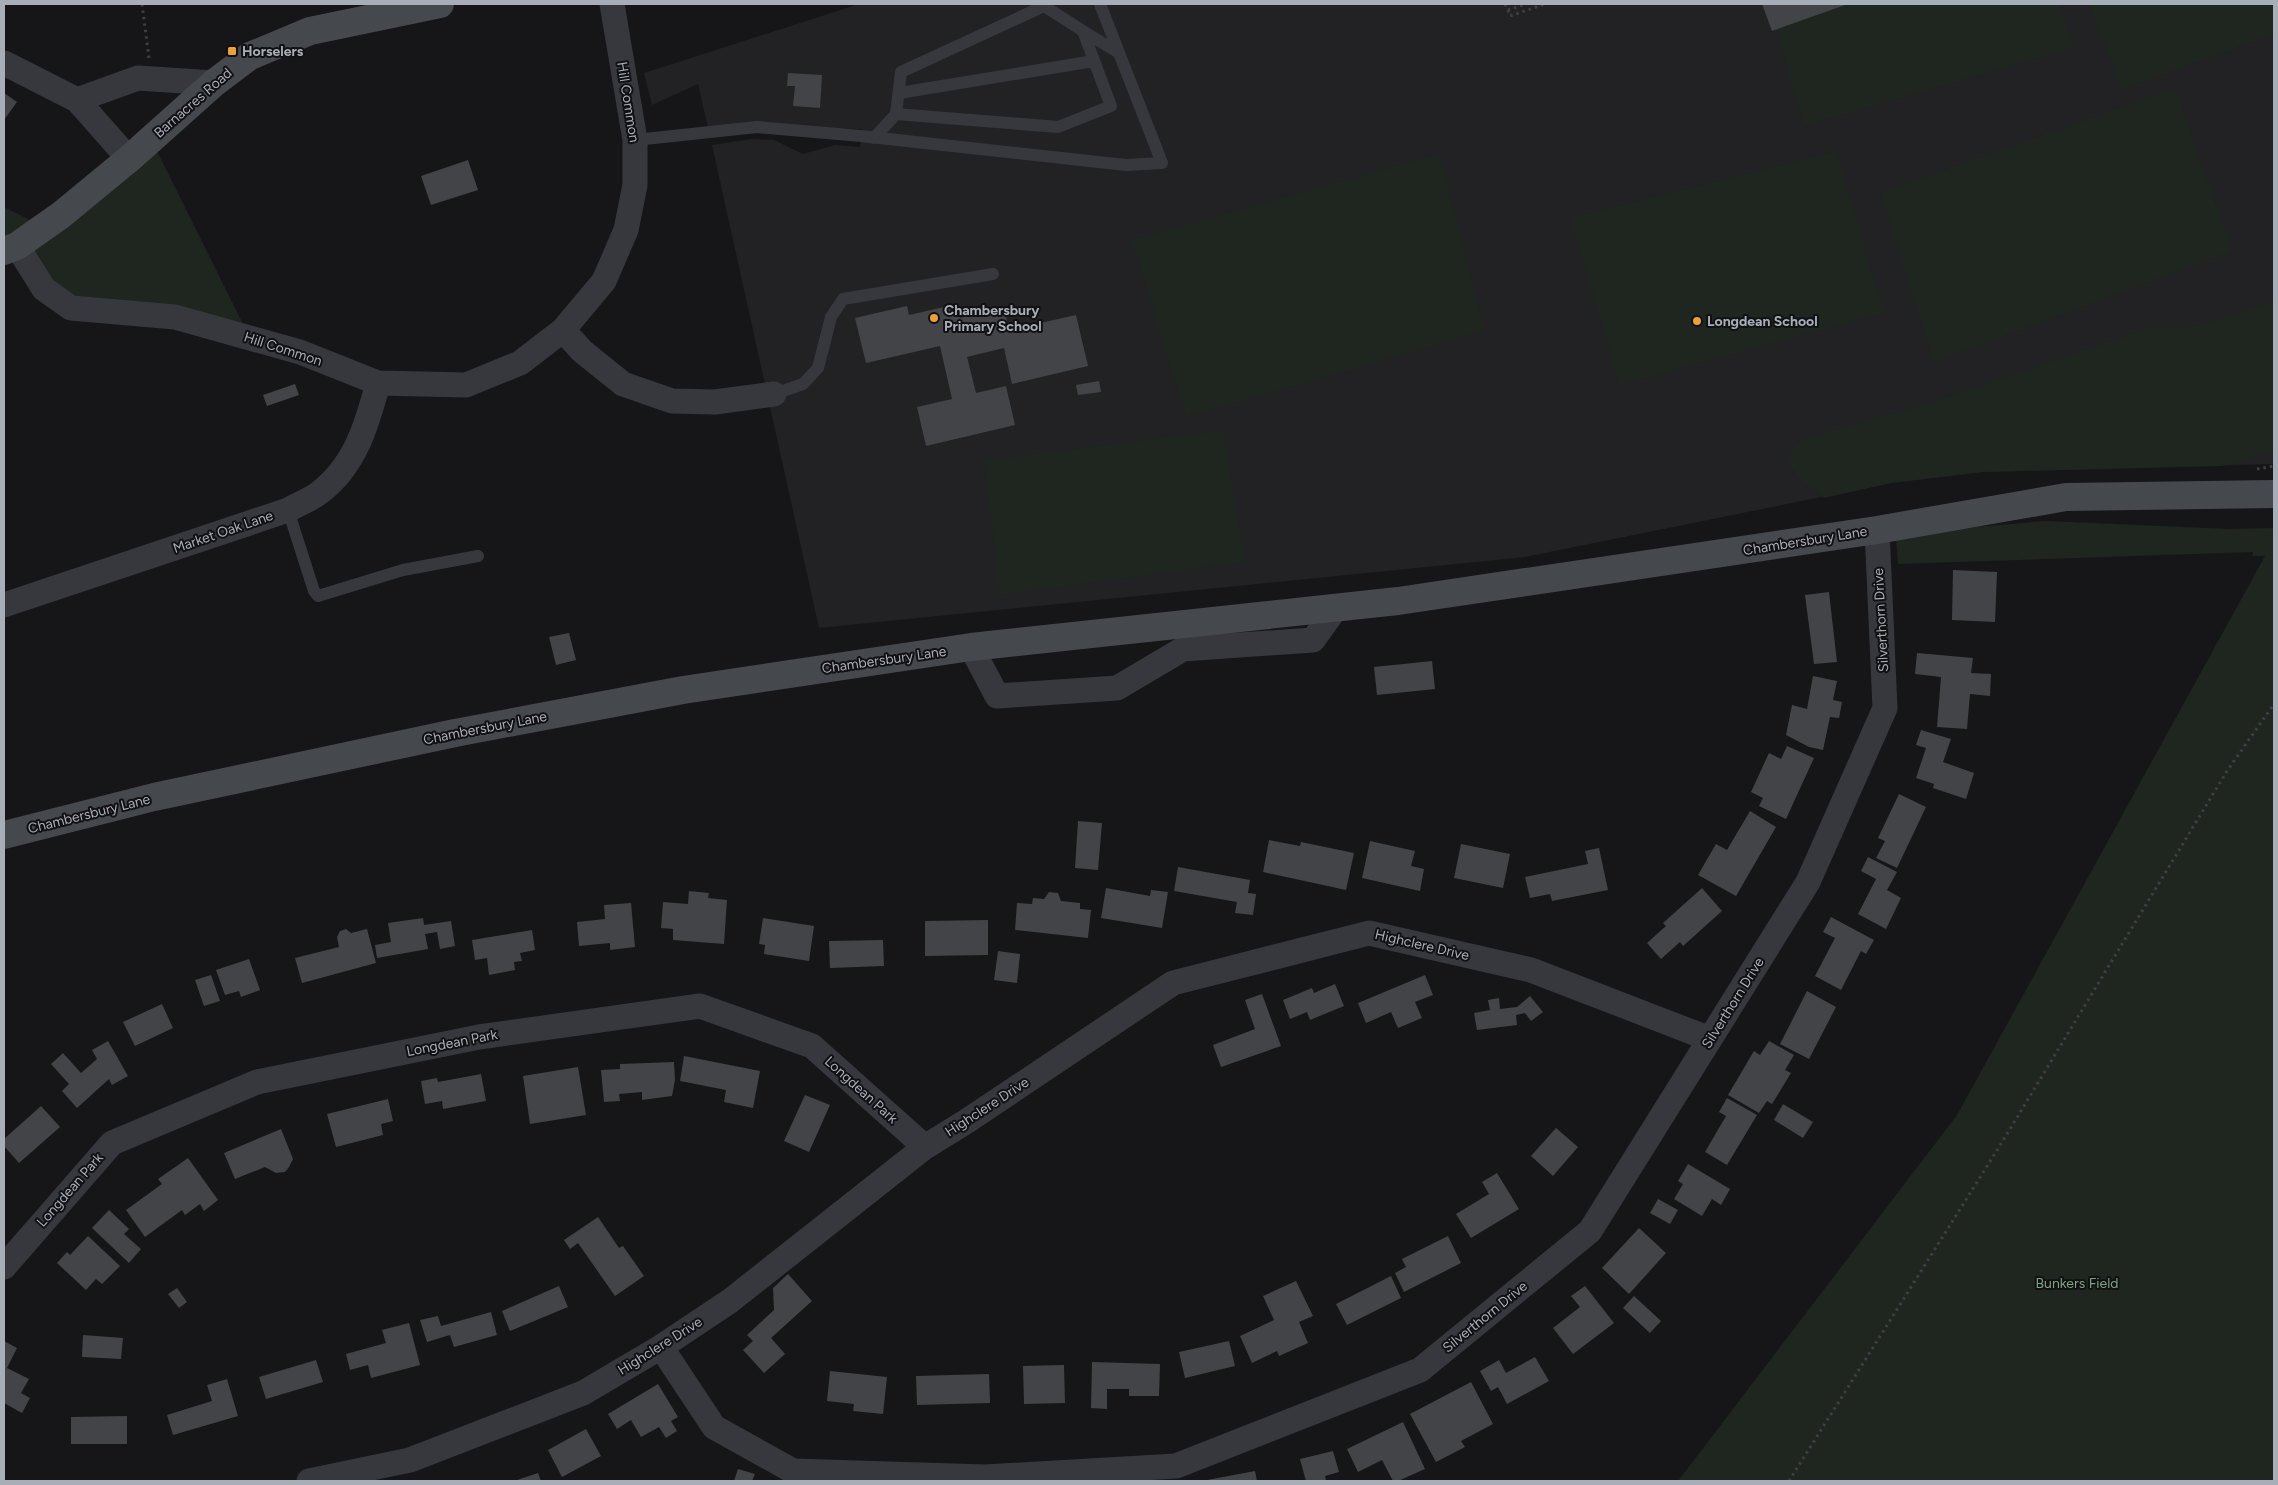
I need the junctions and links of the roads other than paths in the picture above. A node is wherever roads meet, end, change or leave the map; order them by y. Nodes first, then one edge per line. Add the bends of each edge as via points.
1 (440, 4) edge
2 (612, 4) edge
3 (1100, 4) edge
4 (1083, 30) junction
5 (1119, 53) junction
6 (1094, 61) junction
7 (4, 63) edge
8 (214, 83) junction
9 (898, 93) junction
10 (77, 100) junction
11 (896, 114) junction
12 (874, 138) junction
13 (635, 140) junction
14 (129, 158) junction
15 (10, 248) edge
16 (993, 274) dead end
17 (563, 330) junction
18 (378, 383) junction
19 (774, 394) joint
20 (2274, 494) edge
21 (288, 510) junction
22 (1876, 530) junction
23 (478, 556) dead end
24 (4, 605) edge
25 (1336, 608) junction
26 (971, 647) junction
27 (4, 836) edge
28 (1710, 1039) junction
29 (925, 1147) junction
30 (4, 1266) edge
31 (661, 1347) junction
32 (309, 1481) edge

1 - 8 street, Barnacres Road via 310,31 250,56
2 - 13 street, Hill Common
3 - 5 lane
4 - 5 lane
4 - 6 lane
4 - 9 lane via 1044,6 902,72
5 - 12 lane via 1162,163 1126,165
6 - 9 lane
6 - 11 lane via 1111,106 1058,128
7 - 10 street
8 - 10 street via 138,78
8 - 14 street, Barnacres Road
9 - 11 lane
10 - 14 street
11 - 12 lane
12 - 13 lane via 757,127
13 - 17 street, Hill Common via 635,185 626,230 604,282
14 - 15 street, Barnacres Road via 61,215
15 - 18 street, Hill Common via 44,289 71,308 175,317 300,352
16 - 19 lane via 843,299 831,317 818,368 803,384
17 - 18 street, Hill Common via 520,362 466,385
17 - 19 street via 582,351 623,384 672,401 714,402
18 - 21 street, Market Oak Lane via 367,426 341,472 318,494
20 - 22 street, Chambersbury Lane via 2066,497
21 - 23 lane via 318,596 403,570
21 - 24 street, Market Oak Lane
22 - 25 street, Chambersbury Lane via 1624,569
22 - 28 street, Silverthorn Drive via 1885,708 1808,882
25 - 26 street, Chambersbury Lane
25 - 26 street via 1313,640 1183,649 1117,688 997,696
26 - 27 street, Chambersbury Lane via 683,690 455,733 154,797
28 - 29 street, Highclere Drive via 1531,970 1370,933 1173,983
28 - 31 street, Silverthorn Drive via 1590,1231 1420,1370 1176,1466 985,1477 794,1471 714,1427
29 - 30 street, Longdean Park via 812,1046 700,1006 480,1037 257,1082 112,1143
29 - 31 street, Highclere Drive via 730,1301
31 - 32 street, Highclere Drive via 583,1393 410,1460

